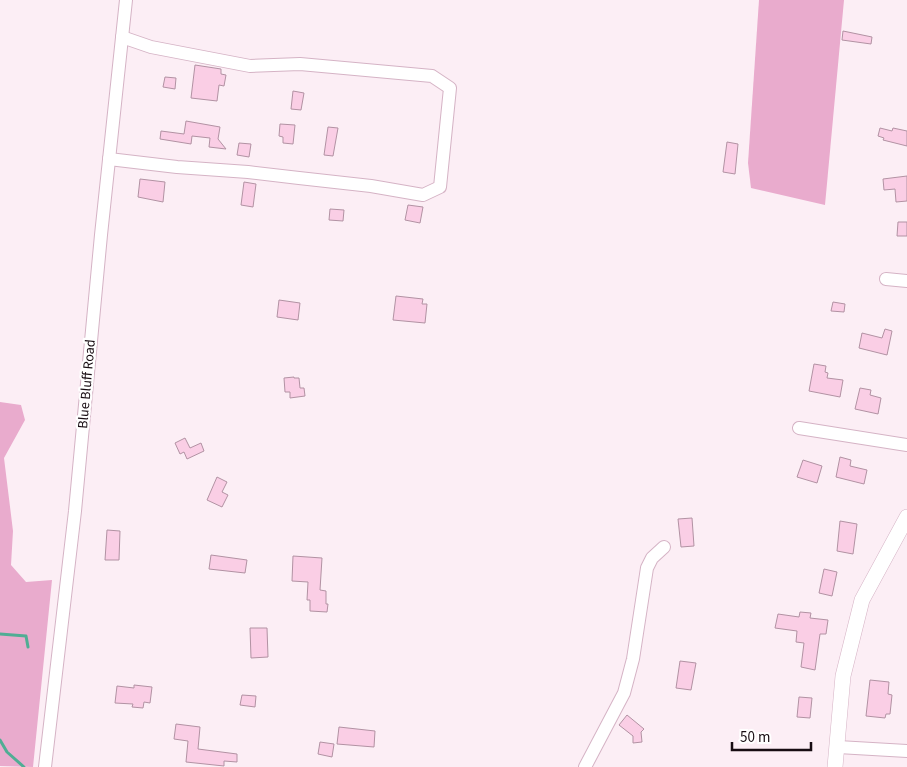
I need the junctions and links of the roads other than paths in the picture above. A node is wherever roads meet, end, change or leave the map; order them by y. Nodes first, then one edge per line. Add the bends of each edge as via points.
1 (126, 0) edge
2 (122, 37) junction
3 (109, 159) junction
4 (886, 279) dead end
5 (907, 281) edge
6 (799, 428) dead end
7 (907, 445) edge
8 (907, 517) edge
9 (664, 548) dead end
10 (838, 747) junction
11 (907, 751) edge
12 (45, 767) edge
13 (585, 767) edge
14 (835, 767) edge

1 - 2 street, Blue Bluff Road
2 - 3 street, Blue Bluff Road
2 - 3 street via 151,47 250,66 300,64 432,76 450,88 444,159 440,187 423,196 372,186
3 - 12 street, Blue Bluff Road via 75,512
4 - 5 street
6 - 7 street
8 - 10 street via 862,600 843,676
9 - 13 street via 652,558 647,568 633,659 624,693
10 - 11 street
10 - 14 street

